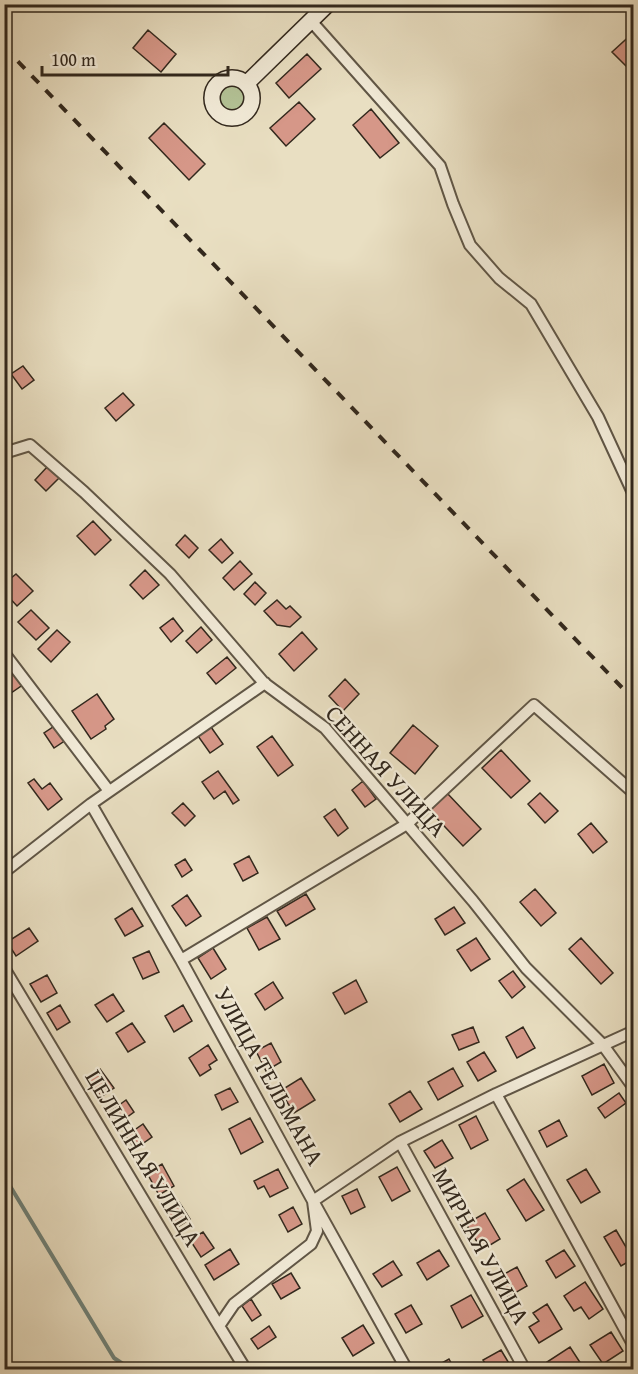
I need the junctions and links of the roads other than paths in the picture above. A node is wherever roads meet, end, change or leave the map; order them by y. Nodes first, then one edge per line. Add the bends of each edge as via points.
1 (313, 4) edge
2 (327, 4) edge
3 (311, 21) junction
4 (246, 84) dead end
5 (4, 453) edge
6 (633, 495) edge
7 (4, 652) edge
8 (264, 683) junction
9 (109, 791) junction
10 (633, 793) edge
11 (91, 804) junction
12 (407, 824) junction
13 (4, 872) edge
14 (181, 960) junction
15 (4, 968) edge
16 (633, 1031) edge
17 (603, 1045) junction
18 (633, 1088) edge
19 (496, 1094) junction
20 (400, 1142) junction
21 (313, 1201) junction
22 (219, 1326) junction
23 (633, 1346) edge
24 (246, 1370) edge
25 (407, 1370) edge
26 (525, 1370) edge

1 - 3 street
2 - 3 street
3 - 4 street
3 - 6 street via 440,166 470,245 499,278 531,304 598,417
5 - 8 street, СЕННАЯ УЛИЦА via 30,445 84,492 170,574
7 - 9 street
8 - 9 street
8 - 12 street, СЕННАЯ УЛИЦА via 325,728
9 - 11 street
10 - 12 street via 534,705
11 - 13 street
11 - 14 street, УЛИЦА ТЕЛЬМАНА
12 - 14 street
12 - 17 street, СЕННАЯ УЛИЦА via 526,968
14 - 21 street, УЛИЦА ТЕЛЬМАНА
15 - 22 street, ЦЕЛИННАЯ УЛИЦА
16 - 17 street
17 - 18 street, СЕННАЯ УЛИЦА
17 - 19 street
19 - 20 street
19 - 23 street
20 - 21 street
20 - 26 street, МИРНАЯ УЛИЦА
21 - 22 street via 317,1232 311,1244 234,1304
21 - 25 street, УЛИЦА ТЕЛЬМАНА
22 - 24 street, ЦЕЛИННАЯ УЛИЦА

